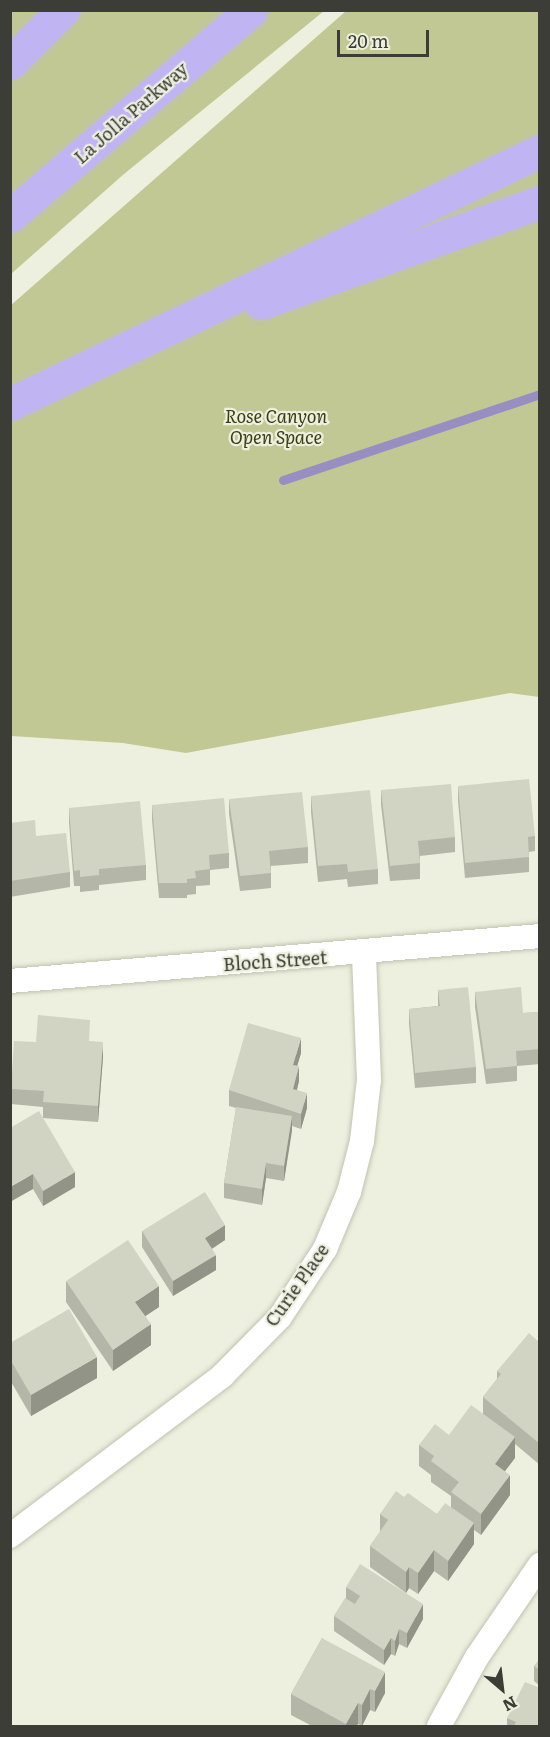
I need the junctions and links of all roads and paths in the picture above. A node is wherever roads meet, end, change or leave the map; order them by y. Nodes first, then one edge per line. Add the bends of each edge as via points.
1 (251, 10) edge
2 (60, 13) edge
3 (10, 63) edge
4 (540, 151) edge
5 (540, 202) edge
6 (10, 216) edge
7 (123, 349) junction
8 (10, 404) edge
9 (540, 936) edge
10 (364, 954) junction
11 (10, 981) edge
12 (10, 1536) edge
13 (540, 1564) edge
14 (439, 1726) edge

1 - 6 highway, La Jolla Parkway
2 - 3 highway
4 - 7 highway
5 - 7 highway via 343,276
7 - 8 highway
9 - 10 street, Bloch Street
10 - 11 street, Bloch Street
10 - 12 street, Curie Place via 369,1080 362,1141 349,1192 325,1249 280,1317 222,1376
13 - 14 street via 477,1657

